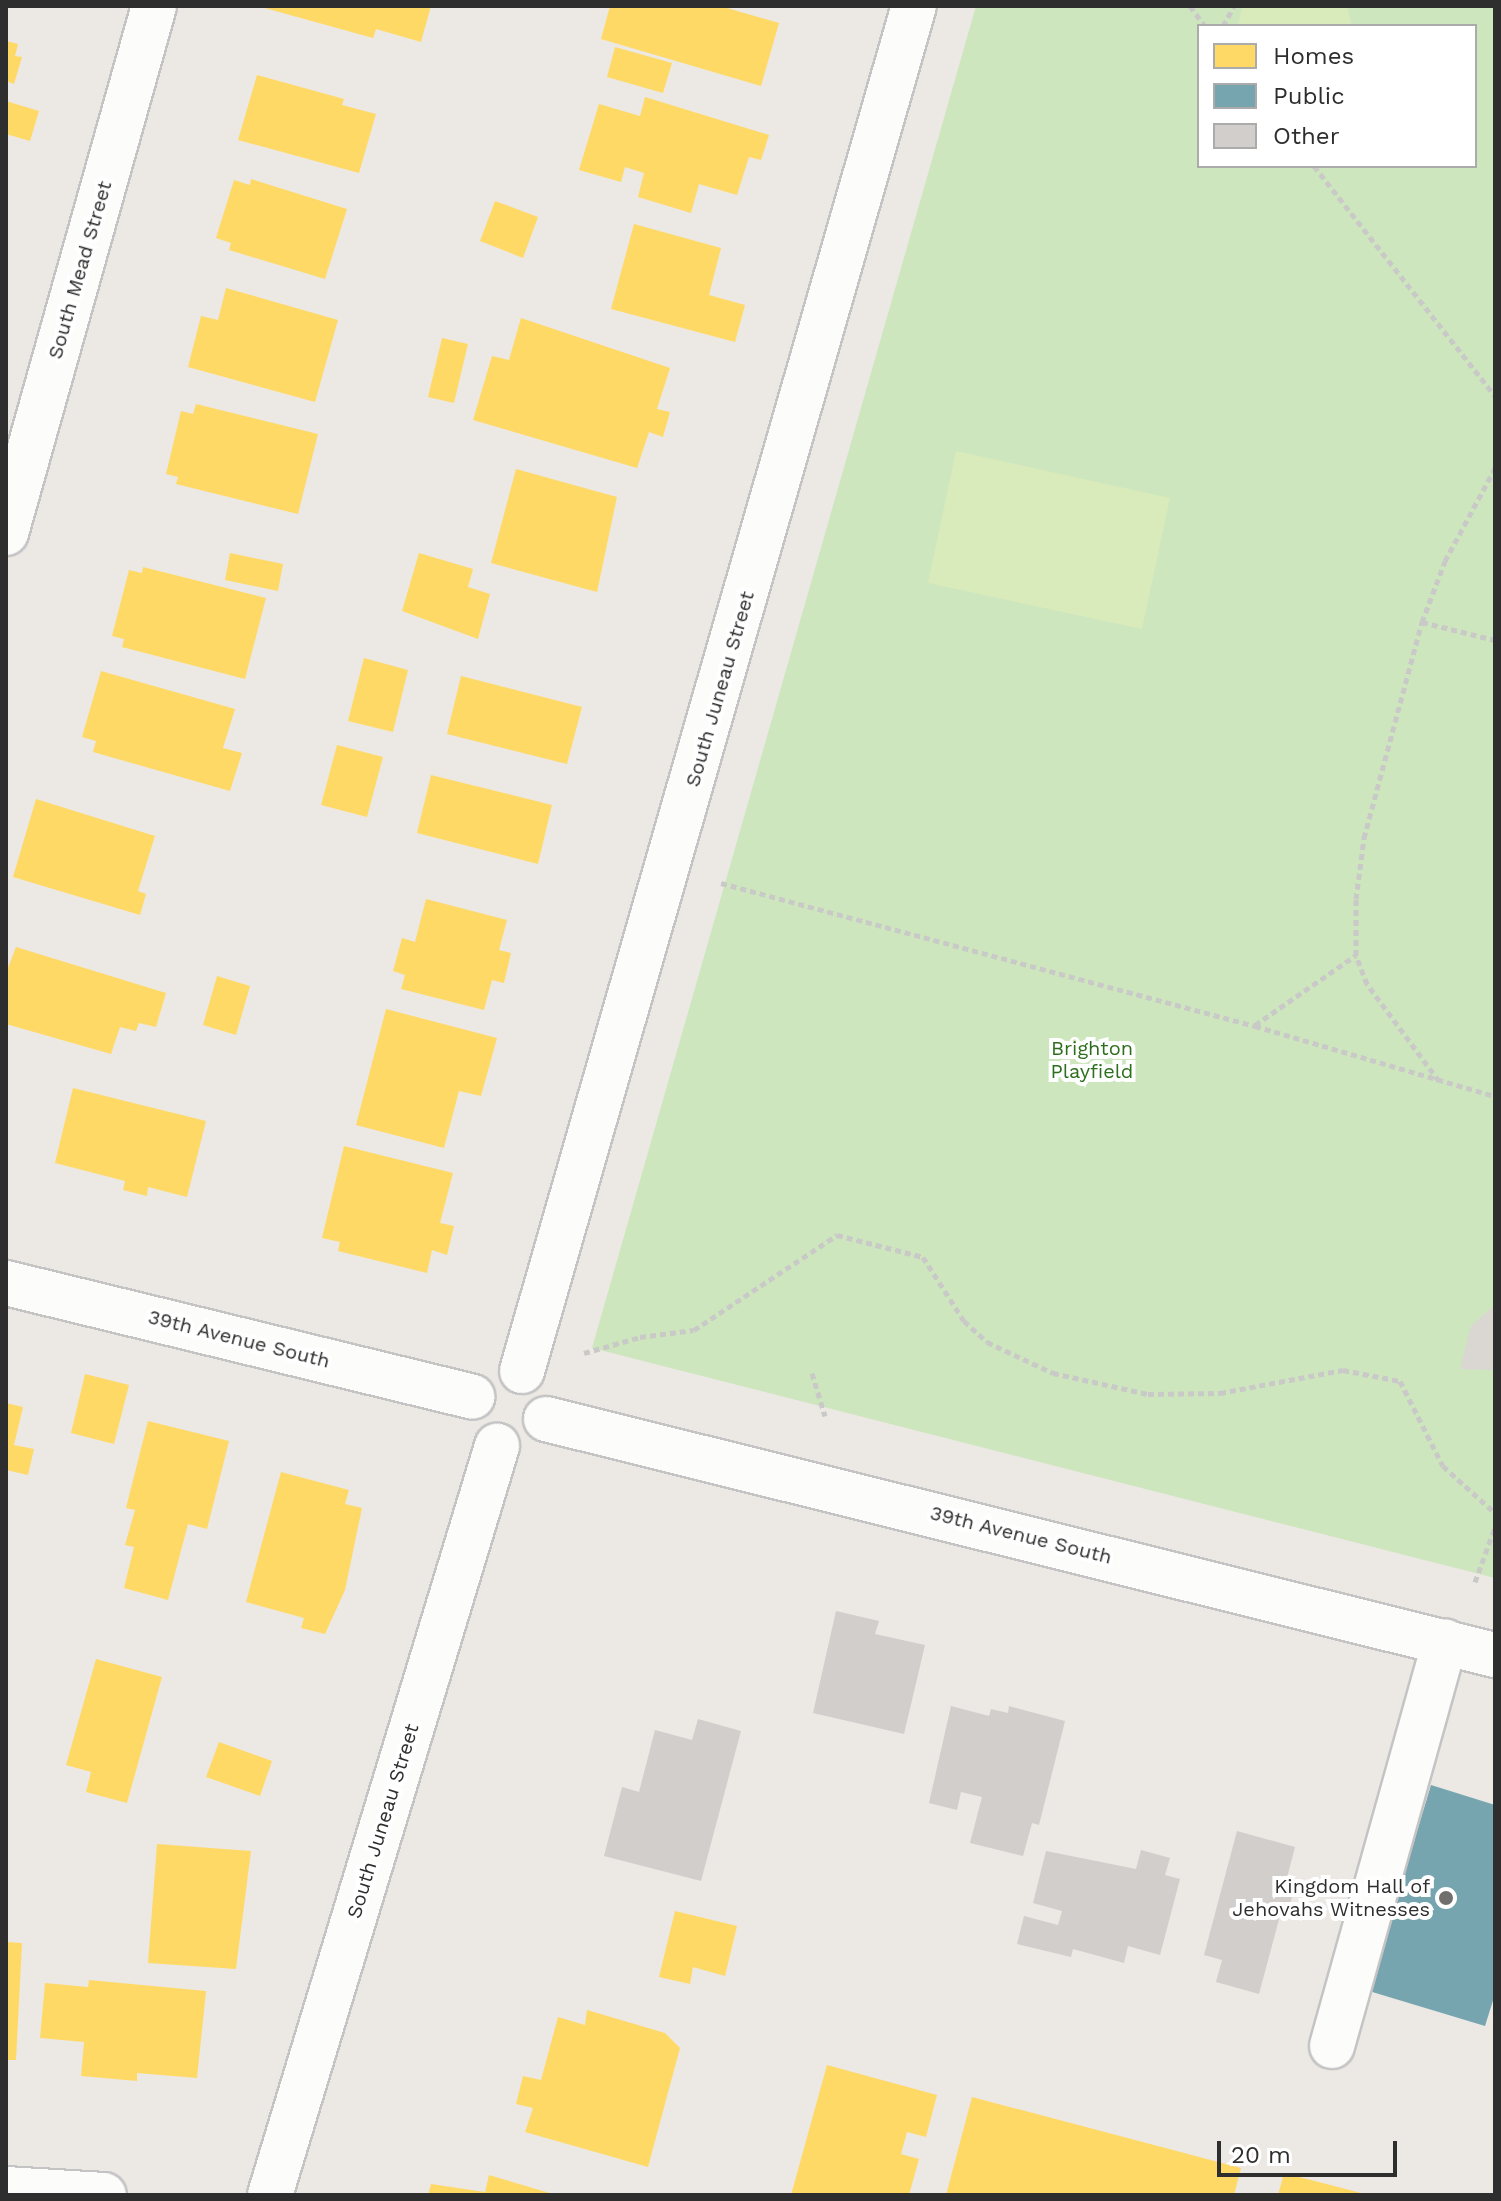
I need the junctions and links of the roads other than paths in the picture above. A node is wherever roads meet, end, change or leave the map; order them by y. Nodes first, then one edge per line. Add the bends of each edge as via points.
1 (154, 6) edge
2 (914, 6) edge
3 (6, 533) edge
4 (6, 1283) edge
5 (522, 1371) junction
6 (472, 1397) junction
7 (546, 1419) junction
8 (497, 1446) junction
9 (1445, 1642) junction
10 (1495, 1655) edge
11 (1332, 2046) dead end
12 (6, 2189) edge
13 (104, 2195) edge
14 (270, 2195) edge

1 - 3 street, South Mead Street
2 - 5 street, South Juneau Street
4 - 6 street, 39th Avenue South
5 - 6 street via 495,1371
5 - 7 street via 543,1389
6 - 8 street via 474,1428
7 - 8 street via 528,1444
7 - 9 street, 39th Avenue South
8 - 14 street, South Juneau Street
9 - 10 street, 39th Avenue South
9 - 11 street
12 - 13 street

